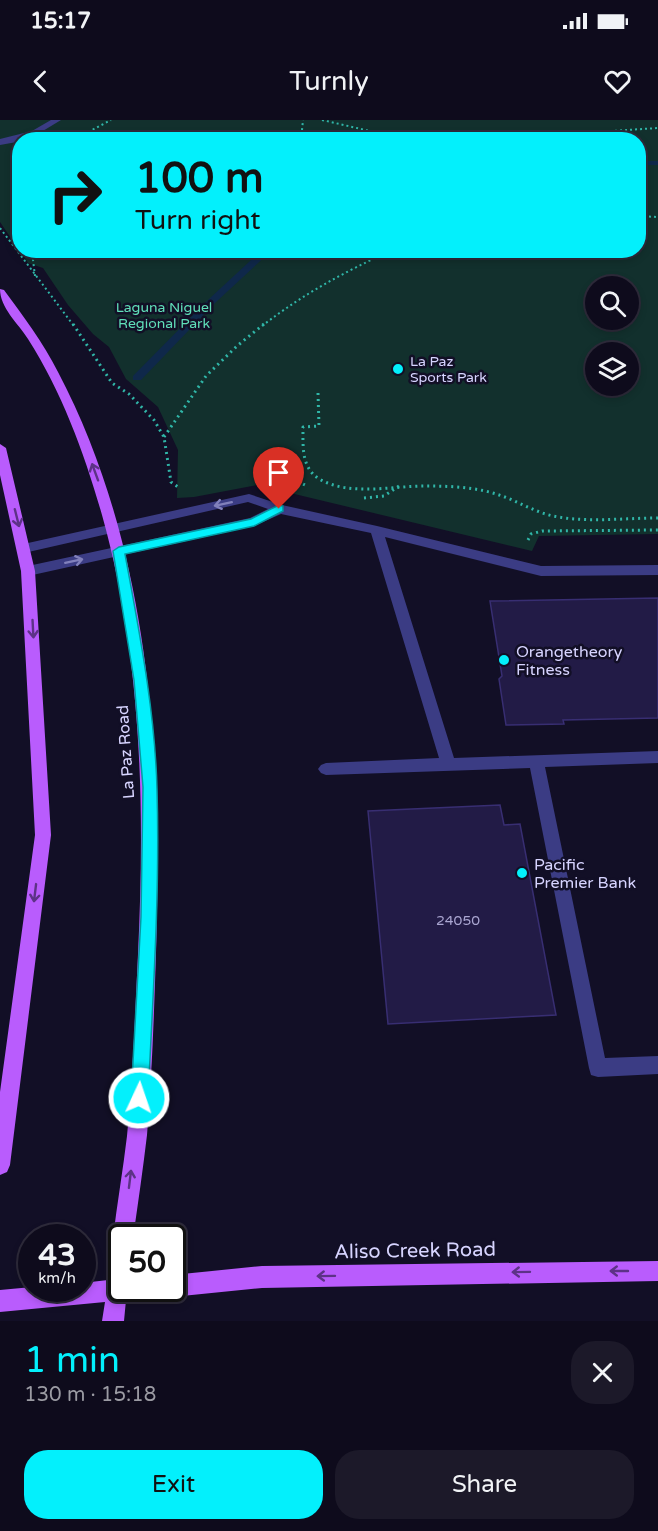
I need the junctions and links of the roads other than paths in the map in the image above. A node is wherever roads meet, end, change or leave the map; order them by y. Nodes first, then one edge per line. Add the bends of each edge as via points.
1 (57, 120) edge
2 (34, 132) edge
3 (0, 292) edge
4 (0, 448) edge
5 (279, 509) junction
6 (113, 528) junction
7 (378, 530) junction
8 (24, 548) junction
9 (119, 551) junction
10 (658, 570) edge
11 (28, 571) junction
12 (658, 757) edge
13 (536, 761) junction
14 (448, 764) junction
15 (326, 769) dead end
16 (658, 1065) edge
17 (0, 1165) edge
18 (125, 1224) edge
19 (658, 1271) edge
20 (186, 1285) edge
21 (108, 1292) edge
22 (0, 1301) edge
23 (115, 1302) edge
24 (113, 1321) edge

1 - 2 lane
6 -> 3 main road, La Paz Road via 73,413 38,344
4 -> 8 main road
5 -> 6 lane via 249,498
5 - 7 lane
5 - 9 lane via 254,522
6 - 8 lane
6 - 9 main road, La Paz Road
7 - 10 lane via 541,571
7 - 14 lane
8 - 11 main road
11 -> 9 lane
18 -> 9 main road, La Paz Road via 138,1121 149,917 150,787 141,680
11 -> 17 main road via 43,835
12 - 13 lane
13 - 14 lane
13 - 16 lane via 598,1068
14 - 15 lane
19 -> 20 main road, Aliso Creek Road via 262,1277
21 - 22 main road
23 - 24 main road

